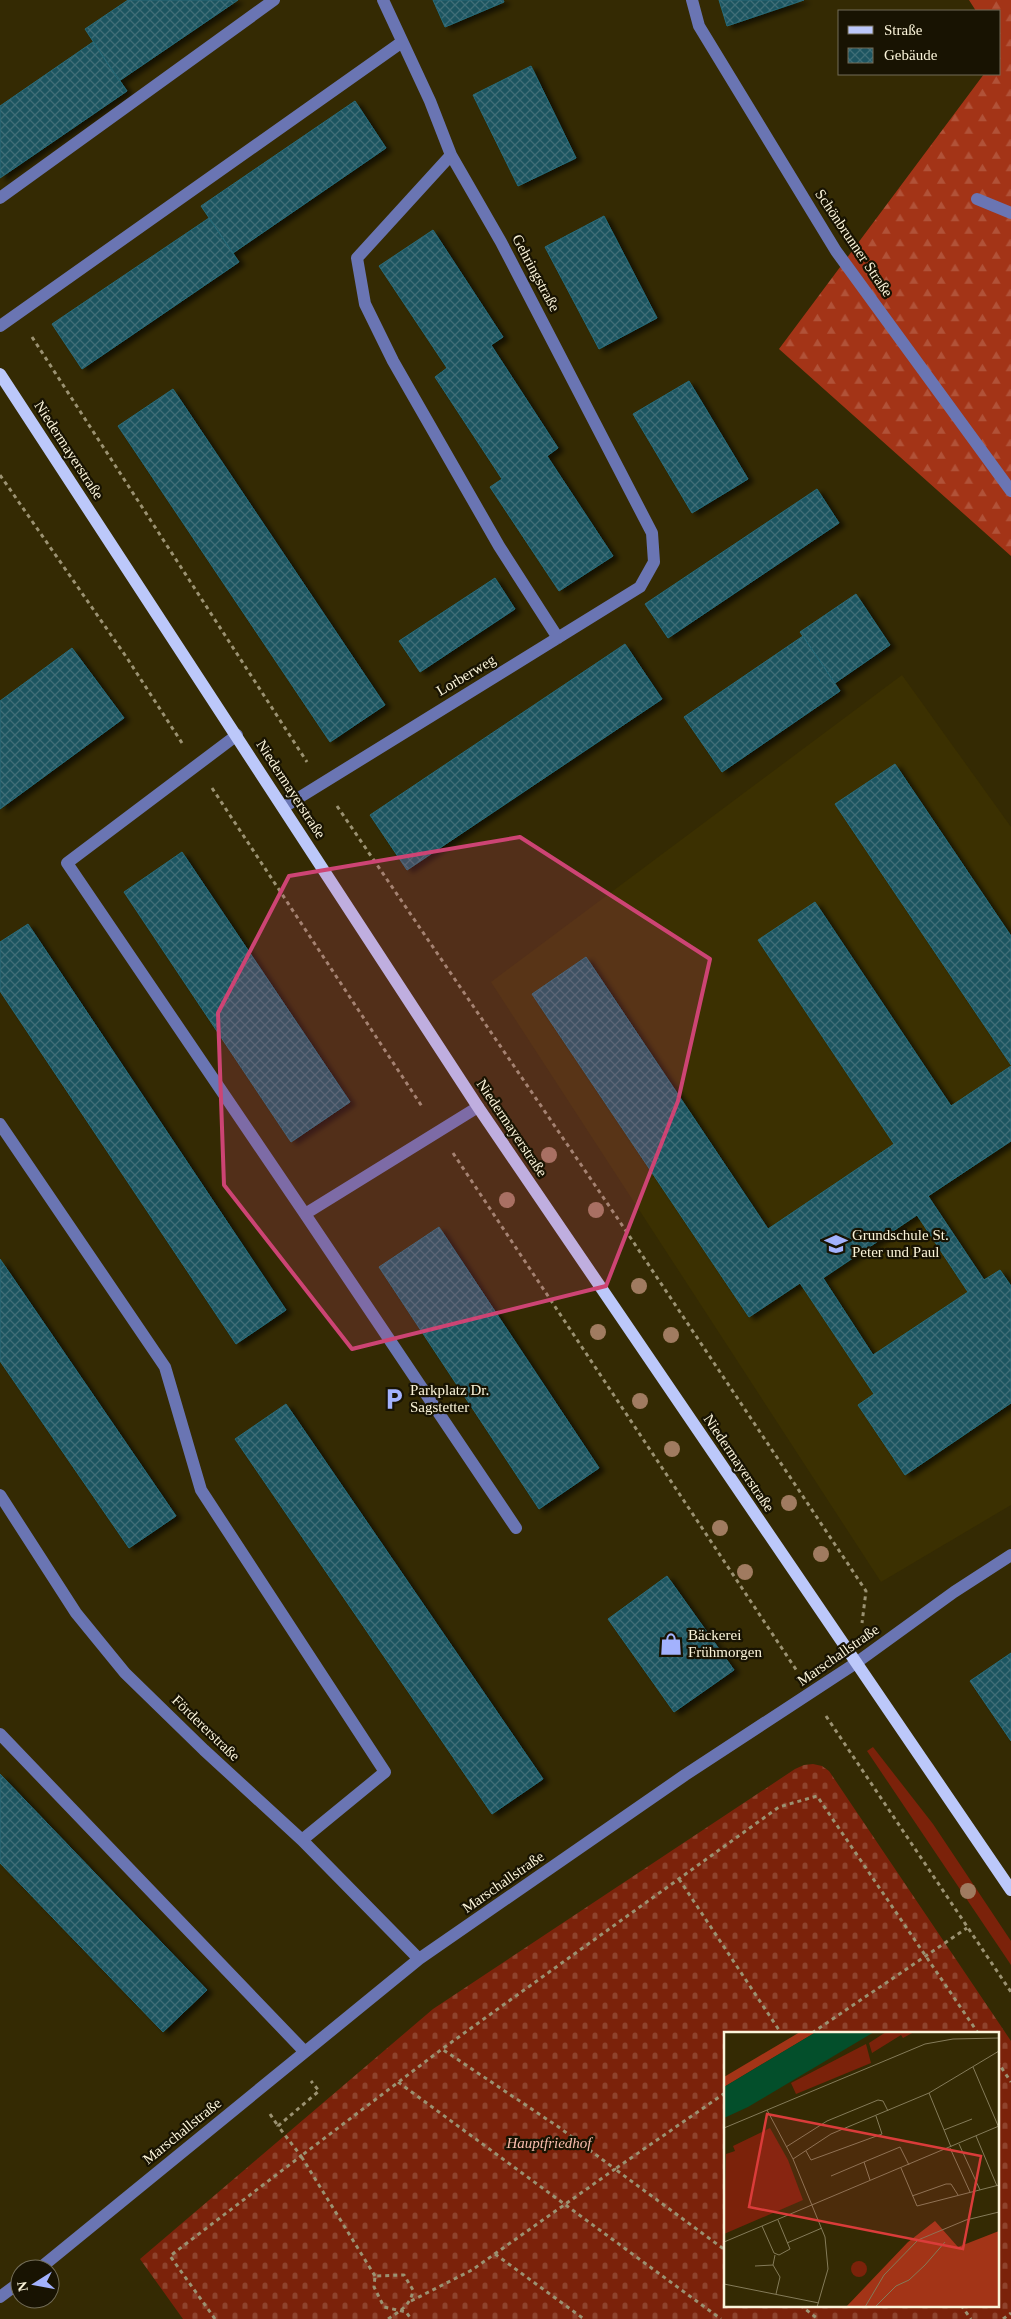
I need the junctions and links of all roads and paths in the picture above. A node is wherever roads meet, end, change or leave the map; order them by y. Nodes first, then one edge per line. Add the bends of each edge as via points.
1 (274, 0) edge
2 (383, 0) edge
3 (692, 0) edge
4 (402, 42) junction
5 (451, 155) junction
6 (0, 198) edge
7 (977, 199) dead end
8 (1011, 213) edge
9 (17, 314) junction
10 (0, 326) edge
11 (0, 374) edge
12 (0, 475) edge
13 (1011, 491) edge
14 (654, 562) joint
15 (558, 638) junction
16 (237, 735) junction
17 (197, 766) junction
18 (321, 783) junction
19 (284, 807) junction
20 (478, 1107) junction
21 (0, 1124) edge
22 (438, 1130) junction
23 (305, 1214) junction
24 (0, 1495) edge
25 (4, 1509) edge
26 (516, 1528) dead end
27 (1011, 1555) edge
28 (856, 1663) junction
29 (812, 1693) junction
30 (0, 1734) edge
31 (302, 1840) junction
32 (679, 1879) junction
33 (1011, 1890) edge
34 (967, 1928) junction
35 (927, 1955) junction
36 (420, 1959) junction
37 (1011, 1992) edge
38 (780, 2032) edge
39 (813, 2032) edge
40 (977, 2032) edge
41 (442, 2049) junction
42 (304, 2052) junction
43 (294, 2061) junction
44 (998, 2062) edge
45 (398, 2082) junction
46 (1011, 2082) edge
47 (724, 2094) edge
48 (301, 2156) junction
49 (615, 2169) junction
50 (566, 2206) junction
51 (724, 2249) edge
52 (495, 2254) junction
53 (50, 2259) edge
54 (375, 2276) junction
55 (412, 2301) junction
56 (801, 2306) edge
57 (962, 2306) edge
58 (400, 2311) junction
59 (1011, 2313) edge
60 (216, 2319) edge
61 (388, 2319) edge
62 (411, 2319) edge
63 (584, 2319) edge
64 (721, 2319) edge
65 (818, 2319) edge
66 (970, 2319) edge
67 (1003, 2319) edge

1 - 6 street
2 - 4 street, Gehringstraße
3 - 13 street, Schönbrunner Straße via 700,26 836,251
4 - 5 street, Gehringstraße
4 - 9 street
5 - 14 street, Gehringstraße via 501,242 652,532
5 - 15 street via 357,258 365,304 392,361 489,529
7 - 8 street
9 - 10 street
9 - 18 path
11 - 16 main road, Niedermayerstraße
12 - 17 path via 127,658
14 - 15 street, Lorberweg via 640,586
15 - 18 street, Lorberweg
16 - 17 street
16 - 19 main road, Niedermayerstraße
17 - 22 path
17 - 23 street via 68,863
18 - 19 street, Lorberweg
18 - 28 path via 866,1591
19 - 20 main road, Niedermayerstraße
20 - 22 street
20 - 28 main road, Niedermayerstraße
21 - 31 street via 165,1367 201,1490 385,1772
22 - 23 street
22 - 29 path
23 - 26 street
24 - 25 street, Fördererstraße
25 - 31 street, Fördererstraße via 76,1613 125,1673
27 - 28 street, Marschallstraße
28 - 29 street, Marschallstraße
28 - 33 main road, Niedermayerstraße
29 - 34 path
29 - 36 street, Marschallstraße via 685,1775
30 - 42 street
31 - 36 street, Fördererstraße
32 - 35 path via 779,1807 817,1796
32 - 38 path
32 - 41 path
34 - 35 path
34 - 37 path
35 - 39 path
35 - 40 path
36 - 42 street, Marschallstraße
41 - 45 path
41 - 49 path
42 - 43 street, Marschallstraße
43 - 48 path via 319,2091 278,2126
43 - 53 street, Marschallstraße
44 - 46 path
45 - 48 path
45 - 50 path
47 - 49 path
48 - 54 path
48 - 60 path via 170,2256
49 - 50 path
49 - 51 path
50 - 52 path
50 - 64 path
52 - 55 path via 472,2270
52 - 63 path
54 - 55 path via 404,2275 413,2290
54 - 58 path via 374,2287 384,2307
55 - 58 path
56 - 65 path
57 - 66 path
58 - 61 path
58 - 62 path via 406,2312
59 - 67 path

